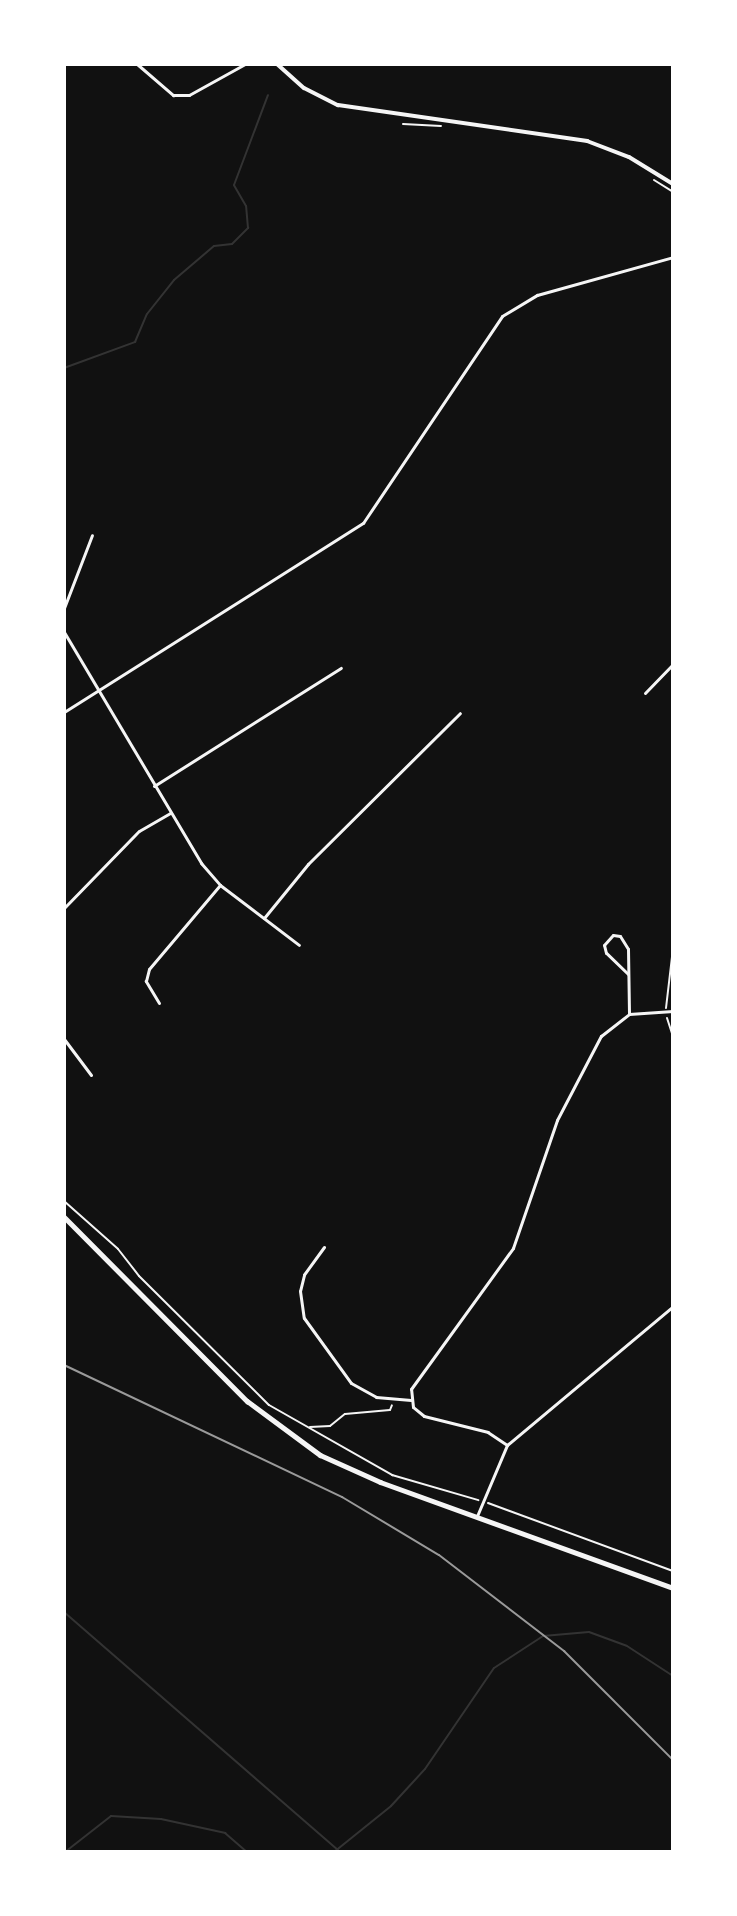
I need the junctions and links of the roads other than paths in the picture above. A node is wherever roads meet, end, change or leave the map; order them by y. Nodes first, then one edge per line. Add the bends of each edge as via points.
1 (137, 64) edge
2 (245, 64) edge
3 (277, 64) edge
4 (673, 184) edge
5 (673, 257) edge
6 (92, 535) dead end
7 (64, 608) edge
8 (64, 632) edge
9 (673, 664) edge
10 (341, 668) dead end
11 (96, 692) junction
12 (645, 693) dead end
13 (64, 712) edge
14 (460, 713) dead end
15 (154, 786) junction
16 (170, 813) junction
17 (220, 885) junction
18 (64, 908) edge
19 (264, 918) junction
20 (299, 945) dead end
21 (628, 974) junction
22 (159, 1003) dead end
23 (673, 1011) edge
24 (629, 1014) junction
25 (64, 1039) edge
26 (91, 1075) dead end
27 (64, 1217) edge
28 (324, 1247) dead end
29 (673, 1306) edge
30 (411, 1400) junction
31 (507, 1445) junction
32 (477, 1516) junction
33 (673, 1588) edge

1 - 2 street via 173,95 189,95
3 - 4 street via 304,88 338,105 587,141 629,157
5 - 11 street via 537,295 502,316 363,523
6 - 7 street
8 - 11 street
9 - 12 street
10 - 15 street
11 - 13 street
11 - 15 street
14 - 19 street via 308,864
15 - 16 street
16 - 17 street
16 - 18 street via 139,831
17 - 19 street
17 - 22 street via 149,969 146,981
19 - 20 street
21 - 21 street via 606,953 604,945 613,935 620,936 628,949
21 - 24 street
23 - 24 street
24 - 30 street via 607,1028 592,1050 557,1120 521,1234 414,1383
25 - 26 street
27 - 32 highway via 231,1386 281,1429 360,1474
28 - 30 street via 304,1275 304,1318 351,1383 376,1397
29 - 31 street
30 - 31 street via 424,1416 488,1432
31 - 32 street
32 - 33 highway

